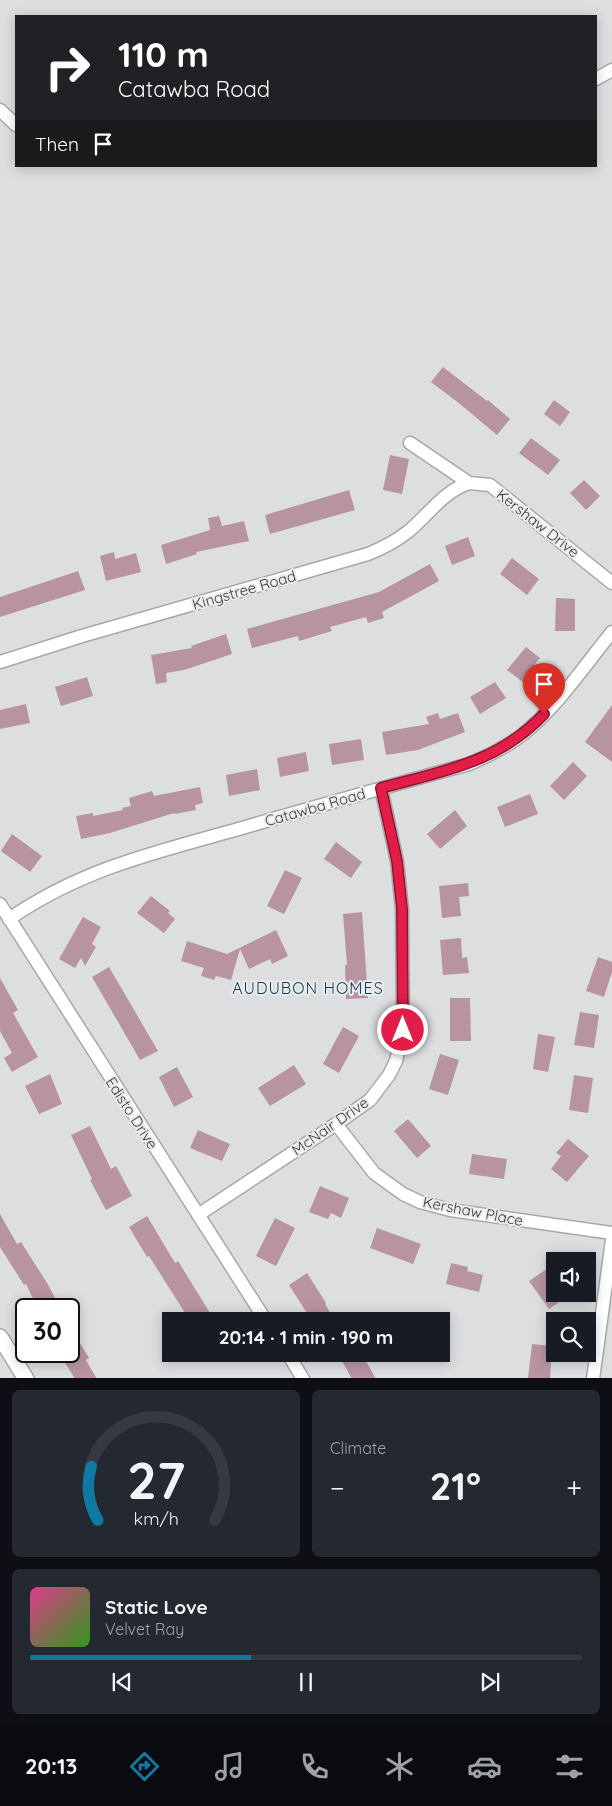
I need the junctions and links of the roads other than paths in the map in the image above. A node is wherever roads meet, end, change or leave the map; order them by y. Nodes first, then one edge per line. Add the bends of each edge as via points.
1 (612, 70) edge
2 (597, 78) edge
3 (0, 110) edge
4 (15, 123) edge
5 (410, 443) dead end
6 (469, 483) junction
7 (612, 583) edge
8 (612, 632) edge
9 (0, 662) edge
10 (381, 788) junction
11 (0, 904) edge
12 (9, 919) junction
13 (336, 1124) junction
14 (198, 1215) junction
15 (612, 1233) edge
16 (612, 1240) edge
17 (260, 1312) edge
18 (0, 1337) edge
19 (293, 1362) edge
20 (26, 1378) edge
21 (304, 1378) edge
22 (592, 1378) edge

1 - 2 street
3 - 4 street
5 - 6 street, Kershaw Drive
6 - 7 street, Kershaw Drive via 490,485
6 - 9 street, Kingstree Road via 450,492 397,540 368,554
8 - 10 street, Catawba Road via 542,716 506,746 469,764
10 - 12 street, Catawba Road via 117,864 60,888
10 - 13 street, McNair Drive via 397,861 402,909 403,1030 396,1061 380,1088 370,1100
11 - 12 street, Edisto Drive
12 - 14 street, Edisto Drive
13 - 14 street, McNair Drive
13 - 15 street, Kershaw Place via 374,1174 420,1202 450,1210
14 - 17 street, Edisto Drive
16 - 22 street
18 - 20 street
19 - 21 street

